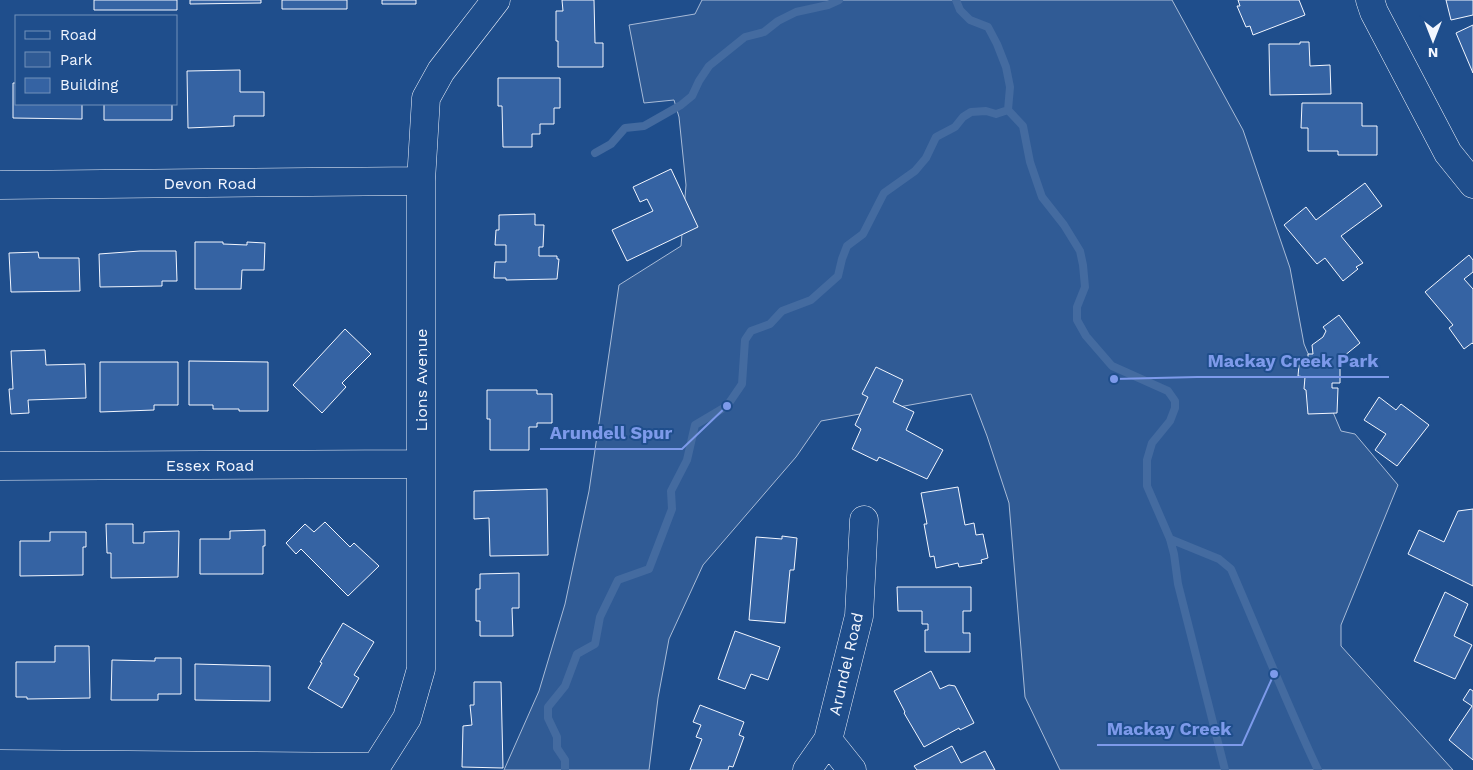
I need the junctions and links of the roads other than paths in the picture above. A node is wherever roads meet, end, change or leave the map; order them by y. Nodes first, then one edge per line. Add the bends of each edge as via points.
1 (496, 0) edge
2 (1370, 0) edge
3 (421, 181) junction
4 (1473, 184) edge
5 (0, 185) edge
6 (421, 464) junction
7 (0, 466) edge
8 (864, 520) dead end
9 (828, 740) junction
10 (0, 764) edge
11 (375, 769) edge
12 (807, 770) edge
13 (852, 770) edge

1 - 3 street, Lions Avenue via 441,71 426,98
2 - 4 street via 1448,153
3 - 5 street, Devon Road
3 - 6 street, Lions Avenue
6 - 7 street, Essex Road
6 - 11 street, Lions Avenue via 421,669 407,718
8 - 9 street, Arundel Road via 859,616
9 - 12 street, Arundel Road
9 - 13 street
10 - 11 street

